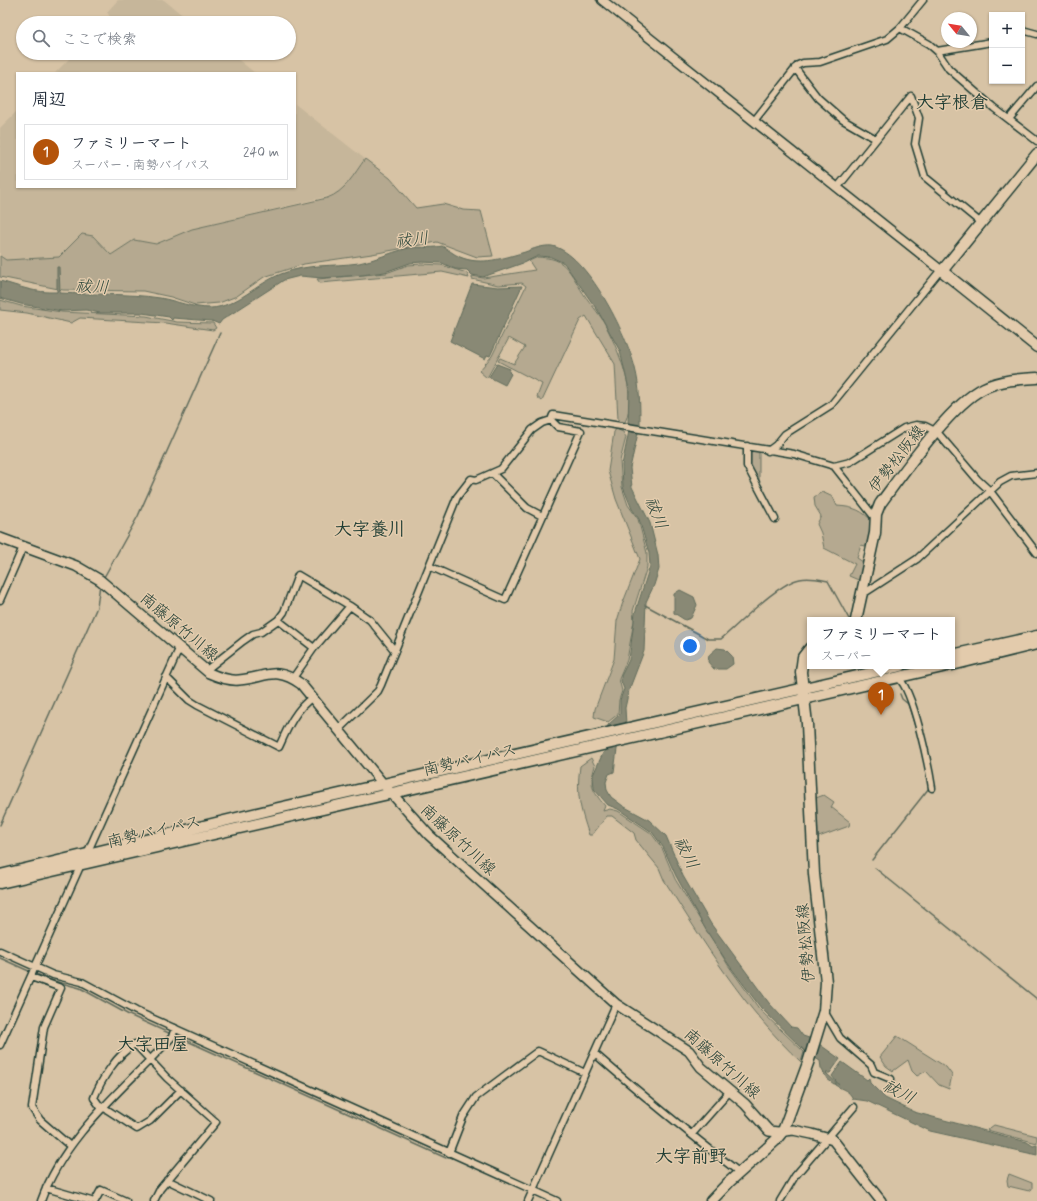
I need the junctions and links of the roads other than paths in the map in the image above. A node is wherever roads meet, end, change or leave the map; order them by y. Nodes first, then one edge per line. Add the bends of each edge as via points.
1 (602, 0) edge
2 (923, 0) edge
3 (900, 28) junction
4 (1025, 32) edge
5 (1037, 34) edge
6 (989, 42) edge
7 (937, 51) junction
8 (795, 68) junction
9 (1037, 86) edge
10 (1009, 119) junction
11 (754, 121) junction
12 (876, 139) junction
13 (1037, 141) edge
14 (1037, 154) edge
15 (837, 188) junction
16 (981, 223) junction
17 (942, 271) junction
18 (1037, 347) edge
19 (1037, 378) edge
20 (551, 420) junction
21 (937, 432) junction
22 (747, 446) junction
23 (768, 451) junction
24 (834, 466) junction
25 (492, 473) junction
26 (1037, 473) edge
27 (990, 491) junction
28 (542, 516) junction
29 (876, 518) junction
30 (775, 519) dead end
31 (0, 538) edge
32 (24, 547) junction
33 (1037, 553) edge
34 (429, 566) junction
35 (2, 591) edge
36 (863, 594) junction
37 (0, 600) edge
38 (350, 606) junction
39 (857, 617) edge
40 (278, 620) junction
41 (1037, 636) edge
42 (1037, 644) edge
43 (314, 648) junction
44 (179, 649) junction
45 (395, 651) junction
46 (807, 653) edge
47 (955, 654) edge
48 (955, 664) edge
49 (881, 669) edge
50 (935, 669) edge
51 (205, 671) junction
52 (166, 677) junction
53 (293, 678) junction
54 (898, 678) junction
55 (803, 688) junction
56 (313, 697) junction
57 (805, 699) junction
58 (668, 725) junction
59 (339, 729) junction
60 (572, 747) junction
61 (384, 785) junction
62 (932, 788) dead end
63 (392, 794) junction
64 (89, 849) dead end
65 (79, 869) dead end
66 (0, 875) edge
67 (0, 883) edge
68 (0, 951) edge
69 (33, 972) junction
70 (616, 1004) junction
71 (824, 1011) junction
72 (173, 1032) junction
73 (0, 1045) edge
74 (594, 1053) junction
75 (150, 1060) junction
76 (585, 1073) junction
77 (891, 1079) dead end
78 (181, 1090) junction
79 (730, 1091) junction
80 (854, 1107) dead end
81 (102, 1108) junction
82 (783, 1131) junction
83 (692, 1134) junction
84 (829, 1138) junction
85 (70, 1146) junction
86 (449, 1153) junction
87 (740, 1173) junction
88 (167, 1180) junction
89 (46, 1188) junction
90 (532, 1190) junction
91 (41, 1201) edge
92 (91, 1201) edge
93 (96, 1201) edge
94 (126, 1201) edge
95 (154, 1201) edge
96 (211, 1201) edge
97 (528, 1201) edge
98 (556, 1201) edge
99 (711, 1201) edge
100 (780, 1201) edge
101 (881, 1201) edge

1 - 11 street
2 - 3 street
3 - 7 street via 922,38
3 - 8 street via 887,39 820,62 802,63
4 - 5 street
6 - 7 street
7 - 10 street via 949,69
8 - 11 street
8 - 12 street via 818,98 843,120
9 - 10 street
10 - 13 street
11 - 15 street
12 - 15 street
12 - 16 street via 910,96 919,118 916,144 925,177
14 - 16 main road
15 - 17 street
16 - 17 main road
17 - 18 main road
17 - 23 street via 832,405 785,434
19 - 21 main road, 伊勢松阪線 via 1012,379 982,389 966,401
20 - 22 street via 553,415
20 - 25 street via 532,430 501,469
20 - 28 street via 558,427 581,431
21 - 24 street via 919,424 904,428 850,462
21 - 27 street
21 - 29 main road, 伊勢松阪線 via 880,504
22 - 23 street
22 - 30 street via 747,466
23 - 24 street via 794,454
24 - 29 street
25 - 28 street via 528,508
25 - 34 street via 476,480 471,479 457,496
26 - 27 street via 1011,476
27 - 33 street
27 - 36 street via 917,559
28 - 34 street via 505,600
29 - 36 main road, 伊勢松阪線
31 - 32 main road, 南藤原竹川線
32 - 35 street
32 - 44 main road, 南藤原竹川線 via 76,566 102,581
34 - 45 street
35 - 37 street
36 - 39 main road, 伊勢松阪線
38 - 40 street via 298,575 284,612
38 - 43 street
38 - 45 street via 370,620
40 - 43 street
40 - 51 street via 261,632 253,634
41 - 47 main road
42 - 48 main road
43 - 53 street
44 - 51 main road, 南藤原竹川線
44 - 52 street
45 - 59 street via 378,691
46 - 55 main road, 伊勢松阪線 via 801,663
49 - 55 main road, 南勢バイパス
50 - 54 main road, 南勢バイパス
51 - 53 main road, 南藤原竹川線 via 227,679 239,680 269,673
52 - 56 street via 197,705 279,747 298,712
52 - 64 street
53 - 56 main road, 南藤原竹川線
54 - 57 main road, 南勢バイパス
54 - 62 street via 905,686 922,734
55 - 57 main road, 伊勢松阪線
55 - 58 main road, 南勢バイパス
56 - 59 main road, 南藤原竹川線
57 - 58 main road, 南勢バイパス
57 - 71 main road, 伊勢松阪線 via 814,874 826,982
58 - 60 main road, 南勢バイパス
59 - 61 main road, 南藤原竹川線
60 - 61 main road, 南勢バイパス
60 - 63 main road, 南勢バイパス
61 - 63 main road, 南藤原竹川線
61 - 66 main road, 南勢バイパス
63 - 67 main road, 南勢バイパス
63 - 70 main road, 南藤原竹川線 via 429,835
65 - 69 street
68 - 69 street
69 - 72 street via 82,982
69 - 73 street
69 - 85 street via 61,988 44,1027 32,1108 40,1120
70 - 74 street
70 - 79 main road, 南藤原竹川線 via 681,1044 694,1055 701,1067
71 - 77 street via 840,1038 871,1064 874,1072
71 - 82 main road, 伊勢松阪線
72 - 75 street
72 - 86 street
74 - 76 street
74 - 83 street via 650,1102
75 - 78 street
75 - 81 street
75 - 81 street via 135,1044 128,1048 101,1081 94,1098
76 - 86 street via 538,1052 476,1097 463,1118
76 - 90 street
78 - 81 street via 150,1121 137,1129
78 - 88 street via 216,1122
79 - 82 main road, 南藤原竹川線 via 764,1127 773,1132
79 - 83 street
80 - 84 street
81 - 85 street
82 - 84 main road, 南藤原竹川線 via 793,1130
82 - 87 main road, 伊勢松阪線 via 775,1142
83 - 87 street
84 - 100 street via 795,1176
84 - 101 main road via 835,1142
85 - 89 street
86 - 90 street
87 - 99 main road, 伊勢松阪線
88 - 95 street
88 - 96 street
89 - 91 street
89 - 92 street
90 - 97 street
90 - 98 street
93 - 94 street via 101,1190

